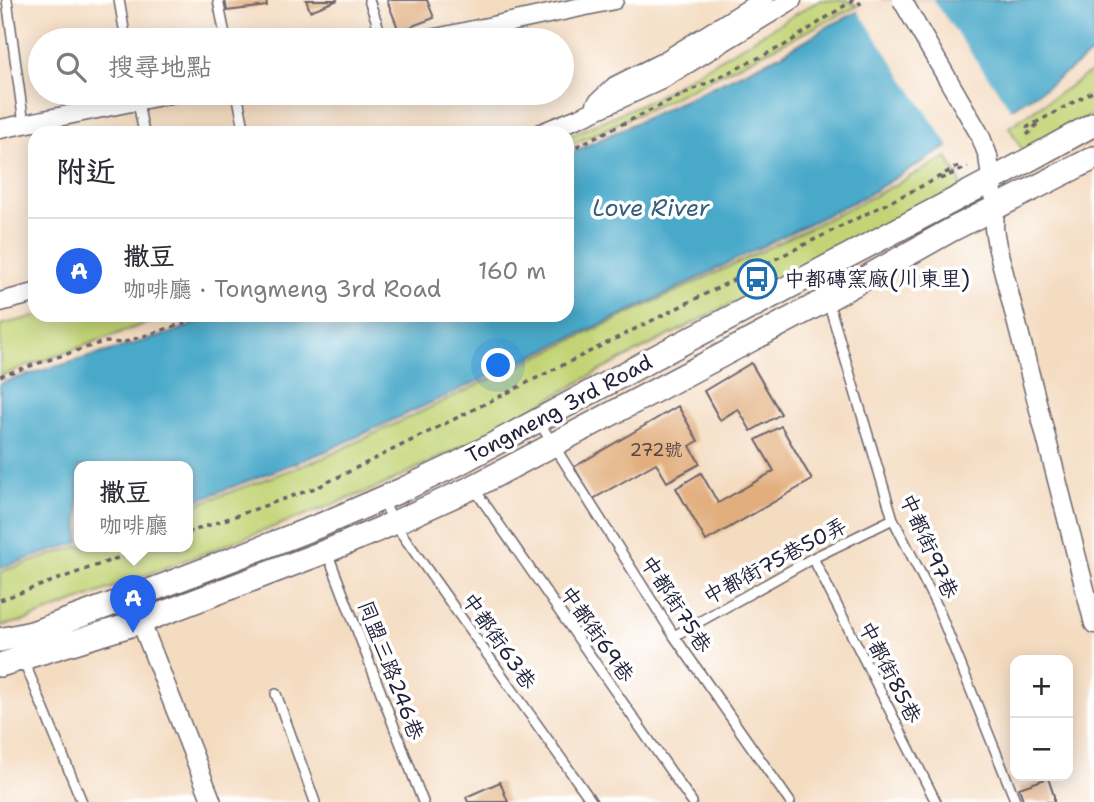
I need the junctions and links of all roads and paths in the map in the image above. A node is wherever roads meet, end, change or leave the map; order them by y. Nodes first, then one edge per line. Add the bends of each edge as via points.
1 (7, 0) edge
2 (119, 0) edge
3 (218, 0) edge
4 (369, 0) edge
5 (614, 0) edge
6 (792, 0) edge
7 (902, 0) edge
8 (758, 1) edge
9 (862, 5) dead end
10 (124, 28) edge
11 (224, 28) edge
12 (379, 28) edge
13 (483, 28) edge
14 (1094, 91) edge
15 (112, 105) edge
16 (139, 105) edge
17 (239, 105) edge
18 (583, 116) junction
19 (24, 124) junction
20 (1094, 124) edge
21 (46, 126) edge
22 (143, 126) edge
23 (244, 126) edge
24 (558, 126) edge
25 (1026, 128) dead end
26 (0, 129) edge
27 (574, 148) edge
28 (1094, 158) edge
29 (958, 166) dead end
30 (992, 180) junction
31 (995, 208) junction
32 (28, 295) edge
33 (828, 299) junction
34 (0, 302) edge
35 (188, 322) edge
36 (0, 376) edge
37 (538, 421) junction
38 (553, 445) junction
39 (473, 486) junction
40 (382, 498) junction
41 (893, 519) junction
42 (394, 523) junction
43 (193, 531) edge
44 (327, 551) junction
45 (134, 552) edge
46 (813, 558) junction
47 (131, 597) junction
48 (0, 600) edge
49 (141, 622) junction
50 (1094, 624) edge
51 (674, 636) junction
52 (0, 640) edge
53 (23, 659) junction
54 (0, 665) edge
55 (276, 694) dead end
56 (82, 802) edge
57 (212, 802) edge
58 (315, 802) edge
59 (423, 802) edge
60 (592, 802) edge
61 (692, 802) edge
62 (790, 802) edge
63 (936, 802) edge
64 (1016, 802) edge

1 - 19 lane
2 - 10 lane
3 - 11 lane
4 - 12 lane
5 - 13 street
6 - 18 street via 659,81
7 - 30 street, bridge via 980,135
8 - 18 street via 663,62 615,86
9 - 27 path via 853,0 785,45
14 - 25 path
15 - 21 street
16 - 22 lane
17 - 23 lane
18 - 24 street
19 - 21 street
19 - 26 street
20 - 30 street, Tongmeng 3rd Road
28 - 31 street, Tongmeng 3rd Road
29 - 43 path via 318,487
30 - 31 street
30 - 37 street, Tongmeng 3rd Road
31 - 33 street, Tongmeng 3rd Road
31 - 50 street via 997,246
32 - 34 street
33 - 38 street, Tongmeng 3rd Road
33 - 41 lane, 中都街97巷
35 - 36 path via 122,343 103,342
37 - 38 lane, 中都街75巷
37 - 40 street, Tongmeng 3rd Road
38 - 39 street, Tongmeng 3rd Road
38 - 51 lane, 中都街75巷
39 - 42 street, Tongmeng 3rd Road
39 - 61 lane, 中都街69巷
40 - 42 lane, 中都街63巷
40 - 47 street, Tongmeng 3rd Road
41 - 46 lane, 中都街75巷50弄
41 - 64 lane, 中都街97巷 via 937,606
42 - 44 street, Tongmeng 3rd Road
42 - 60 lane, 中都街63巷
44 - 49 street, Tongmeng 3rd Road
44 - 59 lane, 同盟三路246巷
45 - 48 path
46 - 51 lane, 中都街75巷50弄
46 - 63 lane, 中都街85巷
47 - 49 street
47 - 52 street, Tongmeng 3rd Road
49 - 53 street, Tongmeng 3rd Road
49 - 57 street
51 - 62 lane, 中都街75巷
53 - 54 street, Tongmeng 3rd Road
53 - 56 lane
55 - 58 lane

